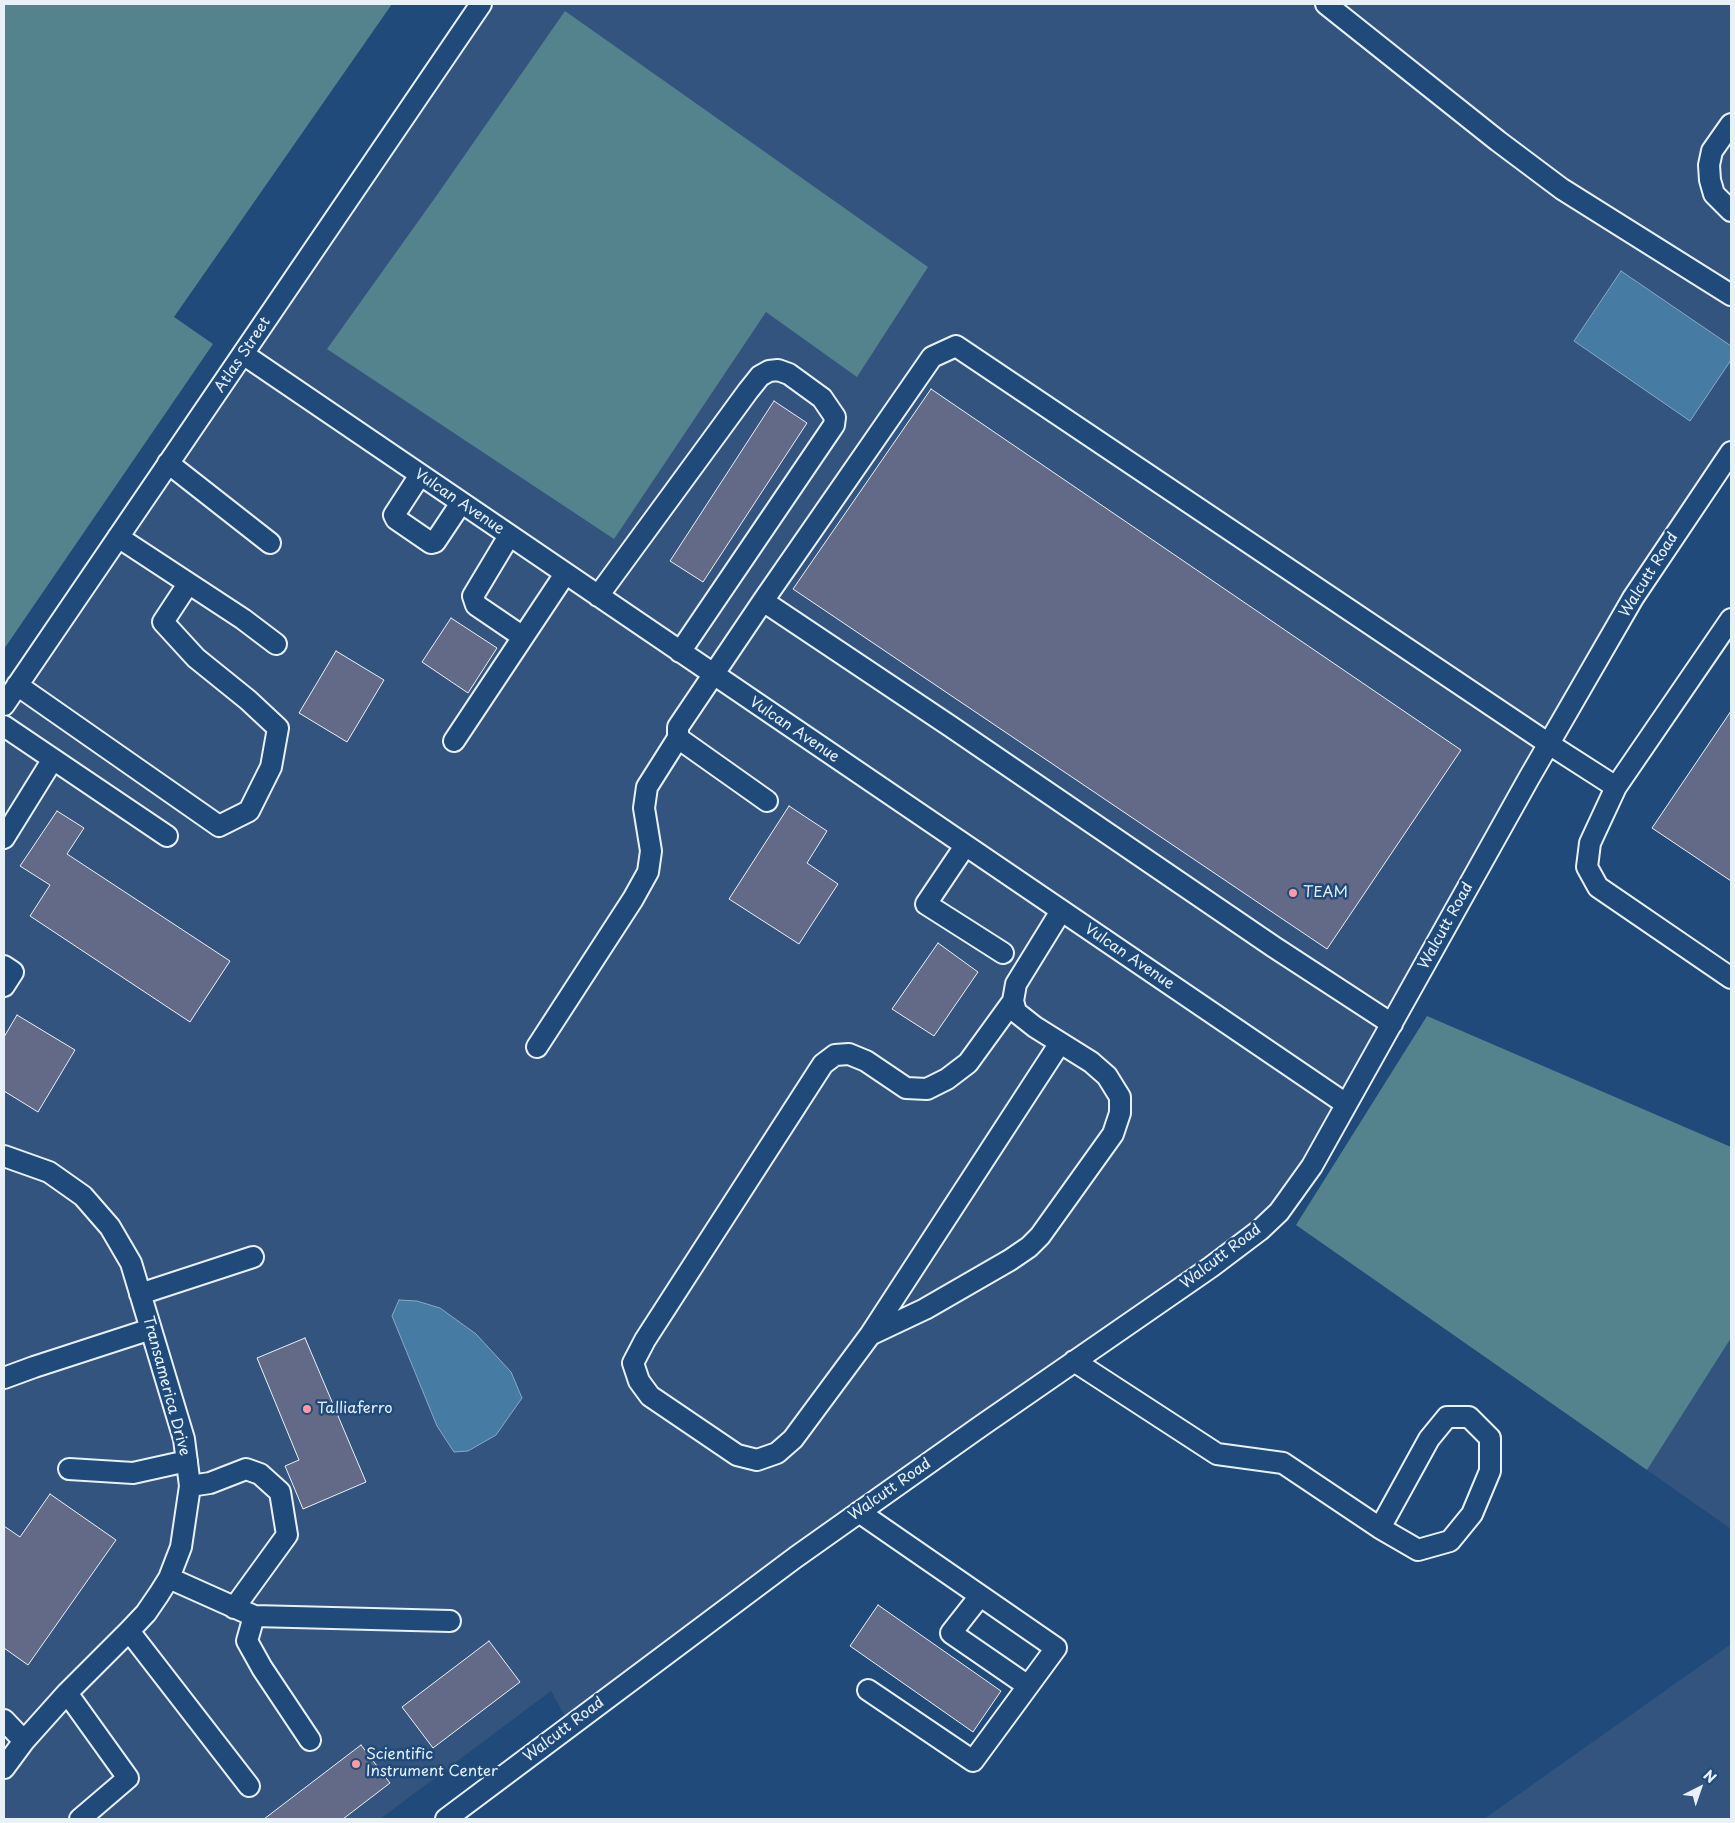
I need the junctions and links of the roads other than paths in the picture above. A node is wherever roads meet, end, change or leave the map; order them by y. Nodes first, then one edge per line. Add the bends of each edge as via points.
1 (481, 4) edge
2 (1326, 4) edge
3 (1731, 124) edge
4 (1731, 211) edge
5 (1731, 295) edge
6 (243, 354) junction
7 (1731, 452) edge
8 (168, 463) junction
9 (420, 475) junction
10 (460, 503) junction
11 (509, 536) junction
12 (118, 538) junction
13 (270, 544) dead end
14 (566, 574) junction
15 (188, 584) junction
16 (598, 596) junction
17 (763, 601) junction
18 (1731, 619) edge
19 (523, 637) junction
20 (276, 644) dead end
21 (680, 652) junction
22 (713, 675) junction
23 (17, 685) junction
24 (4, 705) edge
25 (4, 726) edge
26 (678, 738) junction
27 (454, 741) dead end
28 (1549, 744) junction
29 (53, 759) junction
30 (1616, 786) junction
31 (767, 801) dead end
32 (167, 836) dead end
33 (4, 838) edge
34 (964, 846) junction
35 (1061, 911) junction
36 (1003, 953) dead end
37 (4, 966) edge
38 (1731, 978) edge
39 (4, 986) edge
40 (1013, 1001) junction
41 (1392, 1024) junction
42 (1060, 1043) junction
43 (537, 1048) dead end
44 (1346, 1104) junction
45 (4, 1156) edge
46 (253, 1257) dead end
47 (140, 1294) junction
48 (151, 1330) junction
49 (870, 1335) junction
50 (1074, 1361) junction
51 (4, 1378) edge
52 (187, 1461) junction
53 (69, 1469) dead end
54 (190, 1486) junction
55 (859, 1512) junction
56 (1380, 1528) junction
57 (169, 1578) junction
58 (980, 1596) junction
59 (234, 1608) junction
60 (254, 1616) junction
61 (450, 1621) dead end
62 (129, 1632) junction
63 (1028, 1686) junction
64 (868, 1690) dead end
65 (68, 1693) junction
66 (4, 1720) edge
67 (310, 1740) dead end
68 (24, 1741) junction
69 (4, 1768) edge
70 (250, 1786) dead end
71 (80, 1819) edge
72 (446, 1819) edge

1 - 6 street, Atlas Street
2 - 5 street via 1562,189
3 - 4 street via 1712,151 1709,166 1714,194
6 - 8 street, Atlas Street
6 - 9 street, Vulcan Avenue
7 - 28 street, Walcutt Road via 1633,598
8 - 12 street, Atlas Street
8 - 13 street
9 - 10 street, Vulcan Avenue
9 - 10 street via 394,515 396,519 431,543 435,542
10 - 11 street, Vulcan Avenue
11 - 14 street, Vulcan Avenue
11 - 19 street via 473,596 476,605
12 - 15 street
12 - 23 street, Atlas Street
14 - 16 street, Vulcan Avenue
14 - 19 street
15 - 20 street
15 - 23 street via 163,622 196,658 278,728 270,767 249,811 220,826
16 - 21 street, Vulcan Avenue
16 - 21 street via 760,376 778,370 789,374 822,398 835,417 834,424
17 - 22 street
17 - 28 street via 932,357 956,346
17 - 41 street
18 - 30 street
19 - 27 street
21 - 22 street, Vulcan Avenue
22 - 26 street via 678,727
22 - 34 street, Vulcan Avenue
23 - 24 street, Atlas Street
25 - 29 street
26 - 31 street
26 - 43 street via 647,787 644,808 652,851 648,872
28 - 30 street
28 - 41 street, Walcutt Road
29 - 32 street
29 - 33 street
30 - 38 street via 1590,843 1587,867 1598,887
34 - 35 street, Vulcan Avenue
34 - 36 street via 926,904
35 - 40 street via 1016,984
35 - 44 street, Vulcan Avenue
37 - 39 street via 13,972
40 - 42 street via 1016,1012
40 - 49 street via 968,1063 927,1090 906,1088 866,1061 849,1054 835,1055 822,1064 633,1363 650,1396 737,1455 757,1460 777,1453 793,1439
41 - 44 street, Walcutt Road
42 - 49 street
42 - 49 street via 1107,1076 1120,1097 1120,1113 1113,1134 1029,1247 925,1309
44 - 50 street, Walcutt Road via 1294,1193 1260,1230
45 - 47 street, Transamerica Drive via 49,1172 83,1196 110,1227 131,1263
46 - 47 street
47 - 48 street, Transamerica Drive
48 - 51 street
48 - 52 street, Transamerica Drive via 184,1439
50 - 55 street, Walcutt Road
50 - 56 street via 1217,1454 1283,1462
52 - 53 street via 133,1472
52 - 54 street, Transamerica Drive
54 - 57 street, Transamerica Drive via 181,1547
54 - 59 street via 246,1469 260,1474 280,1492 287,1535
55 - 58 street
55 - 72 street, Walcutt Road
56 - 56 street via 1418,1550 1450,1541 1472,1514 1490,1471 1490,1438 1469,1417 1447,1417 1430,1439
57 - 59 street
57 - 62 street, Transamerica Drive
58 - 63 street via 1056,1648
58 - 63 street via 951,1633
59 - 60 street
60 - 61 street
60 - 67 street via 247,1641
62 - 65 street, Transamerica Drive
62 - 70 street
63 - 64 street via 973,1761
65 - 68 street, Transamerica Drive
65 - 71 street via 128,1778
66 - 68 street
68 - 69 street, Transamerica Drive

